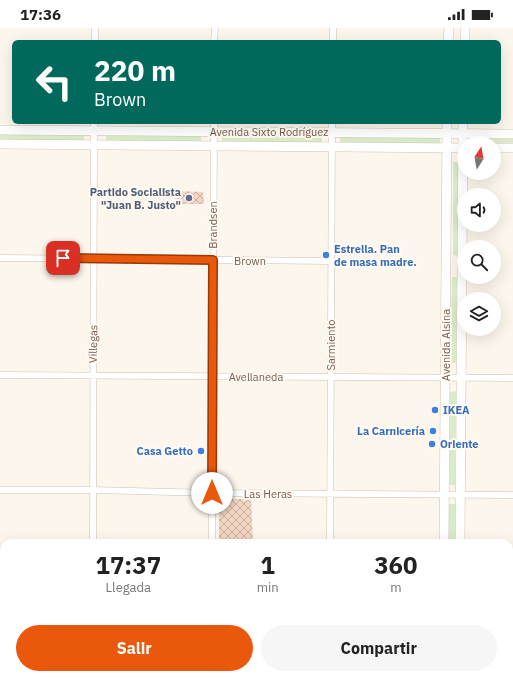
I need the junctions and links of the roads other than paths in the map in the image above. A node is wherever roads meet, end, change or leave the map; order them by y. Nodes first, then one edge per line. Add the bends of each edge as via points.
1 (95, 28) edge
2 (215, 28) edge
3 (333, 28) edge
4 (449, 28) edge
5 (465, 28) edge
6 (95, 40) edge
7 (214, 40) edge
8 (333, 40) edge
9 (448, 40) edge
10 (465, 40) edge
11 (214, 124) edge
12 (332, 124) edge
13 (447, 124) edge
14 (463, 124) edge
15 (94, 126) edge
16 (0, 130) edge
17 (214, 132) junction
18 (332, 133) junction
19 (462, 133) junction
20 (447, 134) junction
21 (513, 134) edge
22 (462, 136) edge
23 (0, 144) edge
24 (95, 144) junction
25 (214, 146) junction
26 (332, 147) junction
27 (447, 148) junction
28 (457, 148) edge
29 (501, 148) edge
30 (513, 148) edge
31 (463, 180) edge
32 (462, 240) edge
33 (0, 258) edge
34 (94, 258) junction
35 (213, 260) junction
36 (331, 261) junction
37 (446, 267) junction
38 (457, 267) edge
39 (462, 284) edge
40 (0, 375) edge
41 (93, 376) junction
42 (213, 376) junction
43 (331, 377) junction
44 (446, 377) junction
45 (461, 377) junction
46 (513, 378) edge
47 (0, 490) edge
48 (93, 490) junction
49 (212, 493) junction
50 (330, 494) junction
51 (445, 494) junction
52 (460, 494) junction
53 (513, 495) edge
54 (93, 539) edge
55 (212, 539) edge
56 (330, 539) edge
57 (444, 539) edge
58 (460, 539) edge

1 - 6 street
2 - 7 street
3 - 8 street
4 - 9 main road
5 - 10 main road
11 - 17 street, Brandsen
12 - 18 street, Sarmiento
13 - 20 main road, Avenida Alsina
14 - 19 main road, Avenida Alsina
15 - 16 main road, Avenida Sixto Rodríguez
15 - 17 main road, Avenida Sixto Rodríguez
15 - 24 street, Villegas
17 - 18 main road, Avenida Sixto Rodríguez
17 - 25 street, Brandsen
18 - 20 main road, Avenida Sixto Rodríguez
18 - 26 street, Sarmiento
19 - 20 main road, Avenida Sixto Rodríguez
19 - 21 main road, Avenida Sixto Rodríguez
19 - 22 main road, Avenida Alsina
20 - 27 main road, Avenida Alsina
23 - 24 main road, Avenida Sixto Rodríguez
24 - 25 main road, Avenida Sixto Rodríguez
24 - 34 street, Villegas
25 - 26 main road, Avenida Sixto Rodríguez
25 - 35 street, Brandsen
26 - 27 main road, Avenida Sixto Rodríguez
26 - 36 street, Sarmiento
27 - 28 main road, Avenida Sixto Rodríguez
27 - 37 main road, Avenida Alsina
29 - 30 main road
31 - 32 main road, Avenida Alsina
33 - 34 street, Brown
34 - 35 street, Brown
34 - 41 street, Villegas
35 - 36 street, Brown
35 - 42 street, Brandsen
36 - 43 street, Sarmiento
37 - 38 main road
37 - 44 main road, Avenida Alsina
39 - 45 main road, Avenida Alsina
40 - 41 street, Avellaneda
41 - 42 street, Avellaneda
41 - 48 street, Villegas
42 - 43 street, Avellaneda
42 - 49 street, Brandsen
43 - 44 street, Avellaneda
43 - 50 street, Sarmiento
44 - 45 street, Avellaneda
44 - 51 main road, Avenida Alsina
45 - 46 street, Avellaneda
45 - 52 main road, Avenida Alsina
47 - 48 street, Las Heras
48 - 49 street, Las Heras
48 - 54 street, Villegas
49 - 50 street, Las Heras
49 - 55 street, Brandsen
50 - 51 street, Las Heras
50 - 56 street, Sarmiento
51 - 52 street, Las Heras
51 - 57 main road, Avenida Alsina
52 - 53 street, Las Heras
52 - 58 main road, Avenida Alsina

